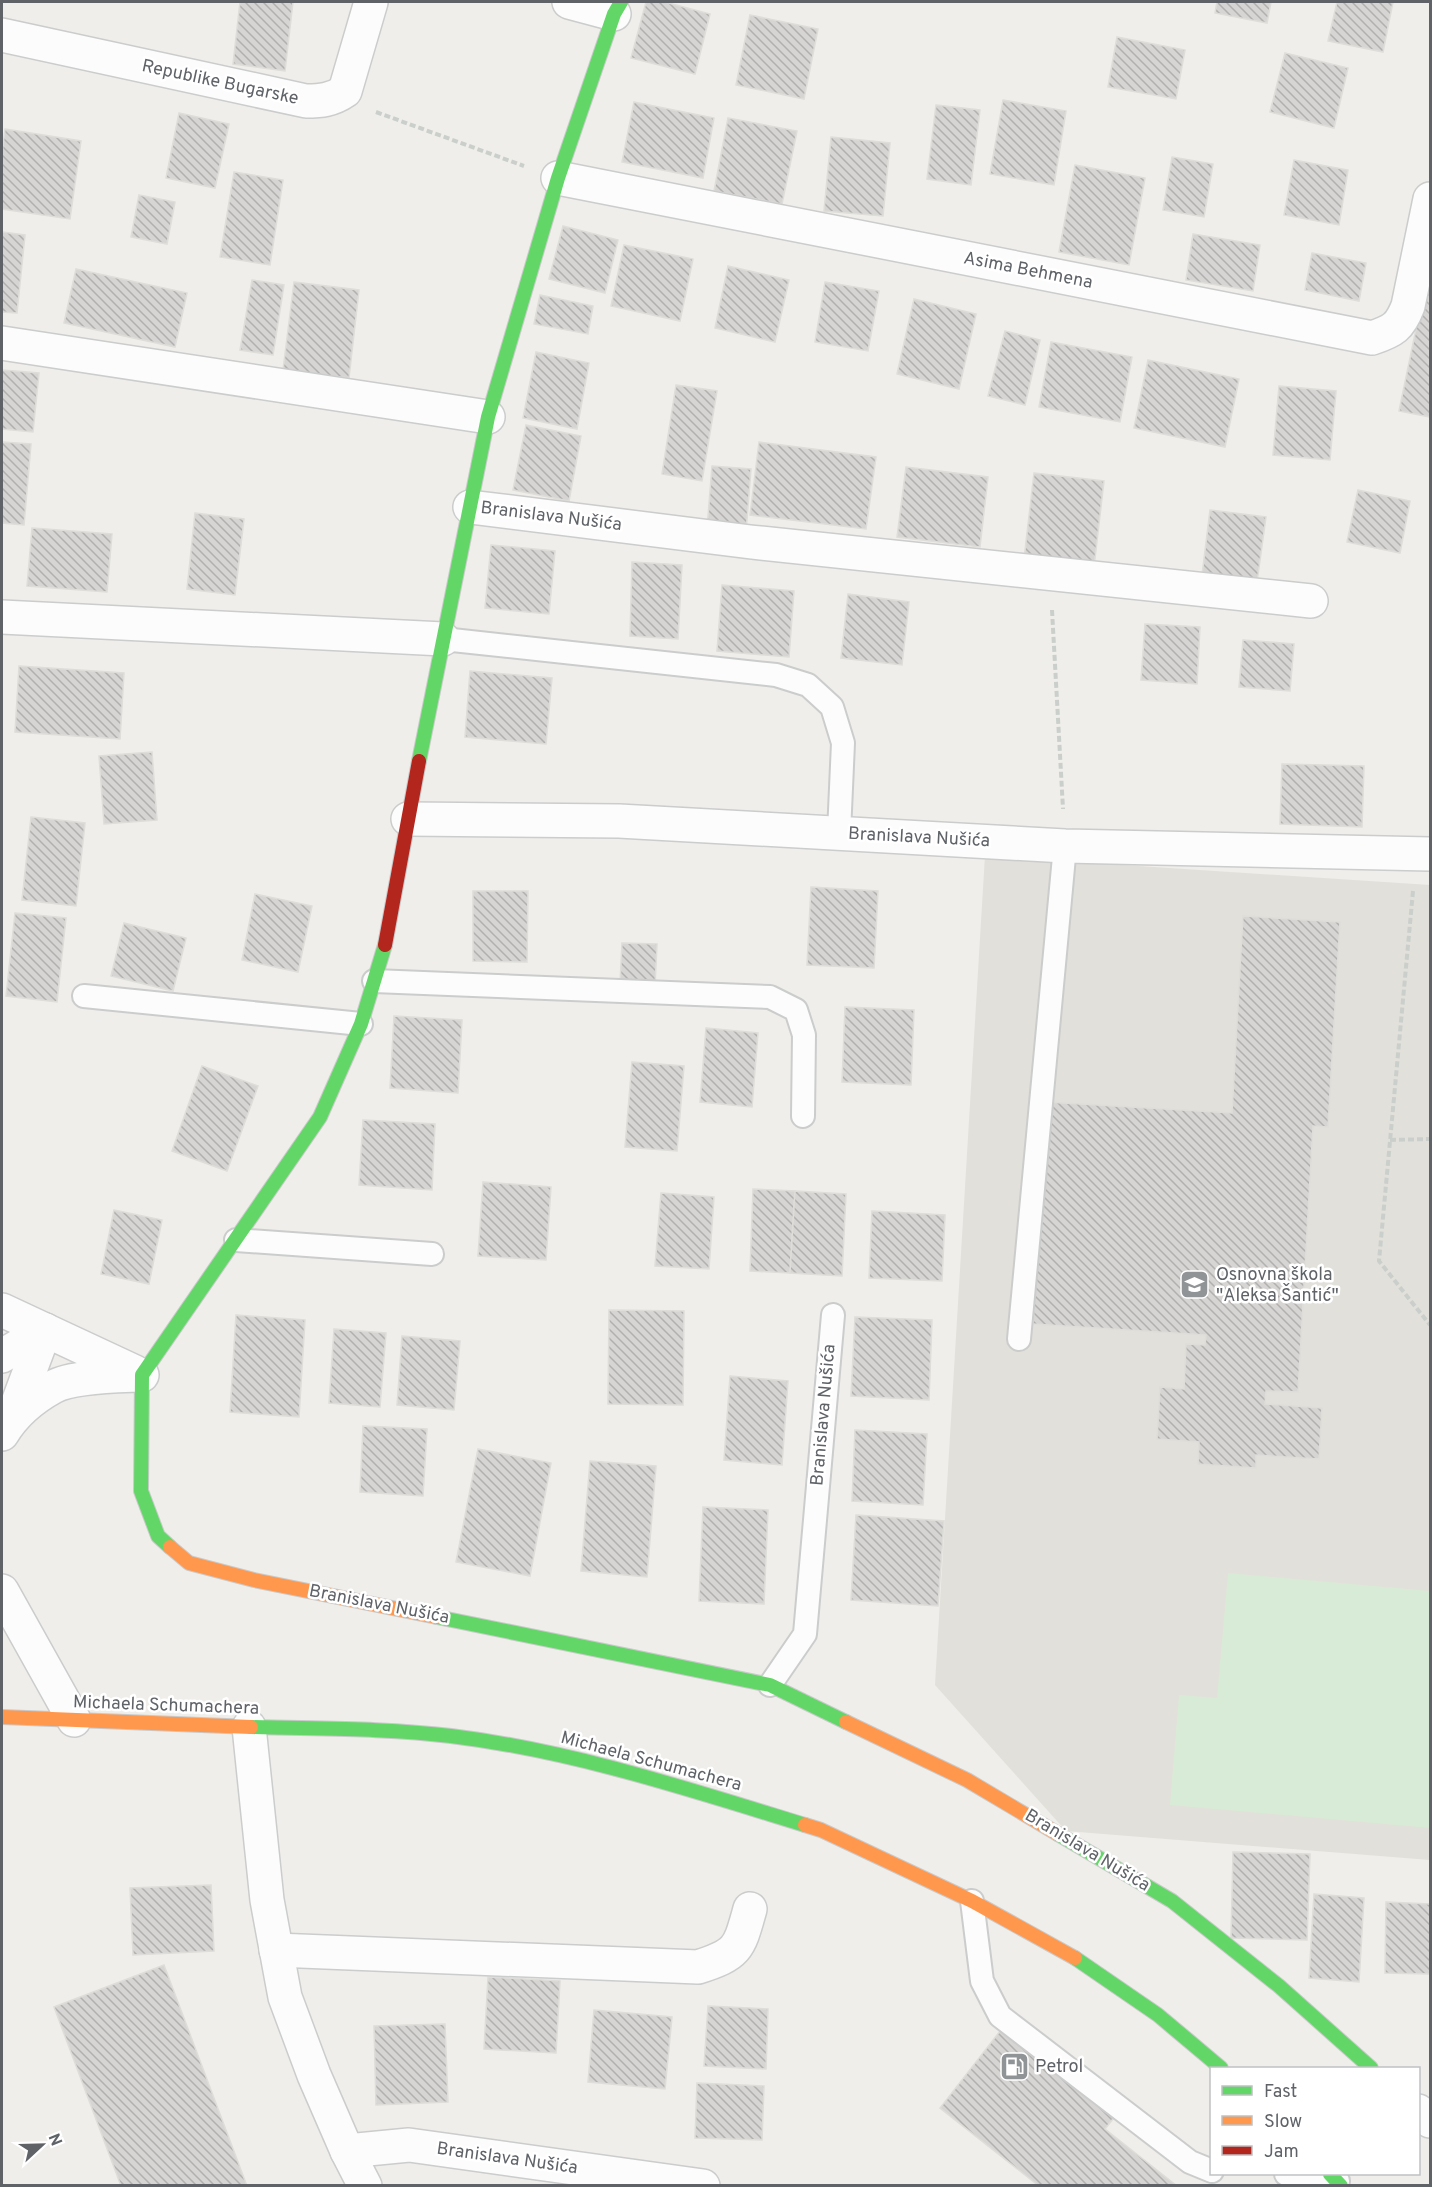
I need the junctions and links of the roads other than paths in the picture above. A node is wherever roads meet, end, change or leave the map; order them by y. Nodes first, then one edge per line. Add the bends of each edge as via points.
1 (371, 2) edge
2 (569, 2) edge
3 (617, 8) edge
4 (2, 35) edge
5 (558, 178) junction
6 (1431, 200) edge
7 (1427, 232) edge
8 (2, 343) edge
9 (488, 417) junction
10 (470, 507) junction
11 (1311, 601) dead end
12 (2, 617) edge
13 (443, 639) junction
14 (408, 819) junction
15 (839, 833) junction
16 (1065, 846) junction
17 (1424, 854) edge
18 (374, 981) junction
19 (84, 996) dead end
20 (361, 1024) junction
21 (803, 1116) dead end
22 (236, 1240) junction
23 (432, 1254) dead end
24 (2, 1310) edge
25 (833, 1315) dead end
26 (45, 1330) junction
27 (1019, 1339) dead end
28 (2, 1356) edge
29 (142, 1375) junction
30 (7, 1425) edge
31 (2, 1591) edge
32 (770, 1685) junction
33 (2, 1717) edge
34 (74, 1720) junction
35 (249, 1727) junction
36 (972, 1901) junction
37 (750, 1909) dead end
38 (276, 1950) junction
39 (1220, 2067) edge
40 (1370, 2067) edge
41 (347, 2151) junction
42 (1210, 2170) edge
43 (1294, 2175) edge
44 (1336, 2180) edge
45 (365, 2186) edge
46 (703, 2186) edge

1 - 4 street, Republike Bugarske via 345,91 322,101 306,101
2 - 3 street
3 - 5 street, Branislava Nušića
5 - 7 street, Asima Behmena via 1372,338 1390,332 1402,322
5 - 9 street, Branislava Nušića
6 - 7 street, Asima Behmena
8 - 9 street
9 - 10 street, Branislava Nušića
10 - 11 street, Branislava Nušića via 751,542
10 - 13 street, Branislava Nušića
12 - 13 street
13 - 14 street, Branislava Nušića
13 - 15 lane via 776,675 808,685 832,707 843,743
14 - 15 street, Branislava Nušića via 619,821
14 - 18 street, Branislava Nušića via 387,939
15 - 16 street, Branislava Nušića
16 - 17 street, Branislava Nušića
16 - 27 lane
18 - 20 street, Branislava Nušića
18 - 21 lane via 770,997 796,1010 804,1035
19 - 20 lane
20 - 22 street, Branislava Nušića via 320,1118
22 - 23 lane
22 - 29 street, Branislava Nušića
24 - 26 street
25 - 32 lane, Branislava Nušića via 805,1634
26 - 28 street
26 - 29 street
26 - 30 street
29 - 30 street via 97,1377 55,1386
29 - 32 street, Branislava Nušića via 141,1491 158,1536 189,1563 254,1580
31 - 34 street
32 - 40 street, Branislava Nušića via 967,1780 1172,1901 1279,1986
33 - 34 street, Michaela Schumachera
34 - 35 street, Michaela Schumachera
35 - 36 street, Michaela Schumachera via 450,1736 579,1759 821,1830
35 - 38 street
36 - 39 street, Michaela Schumachera via 1064,1950 1158,2015
36 - 42 lane via 982,1981 1000,2016 1190,2162
37 - 38 street via 740,1943 723,1959 698,1967
38 - 41 street via 285,1997
41 - 45 street
41 - 46 street, Branislava Nušića via 409,2145
43 - 44 lane

